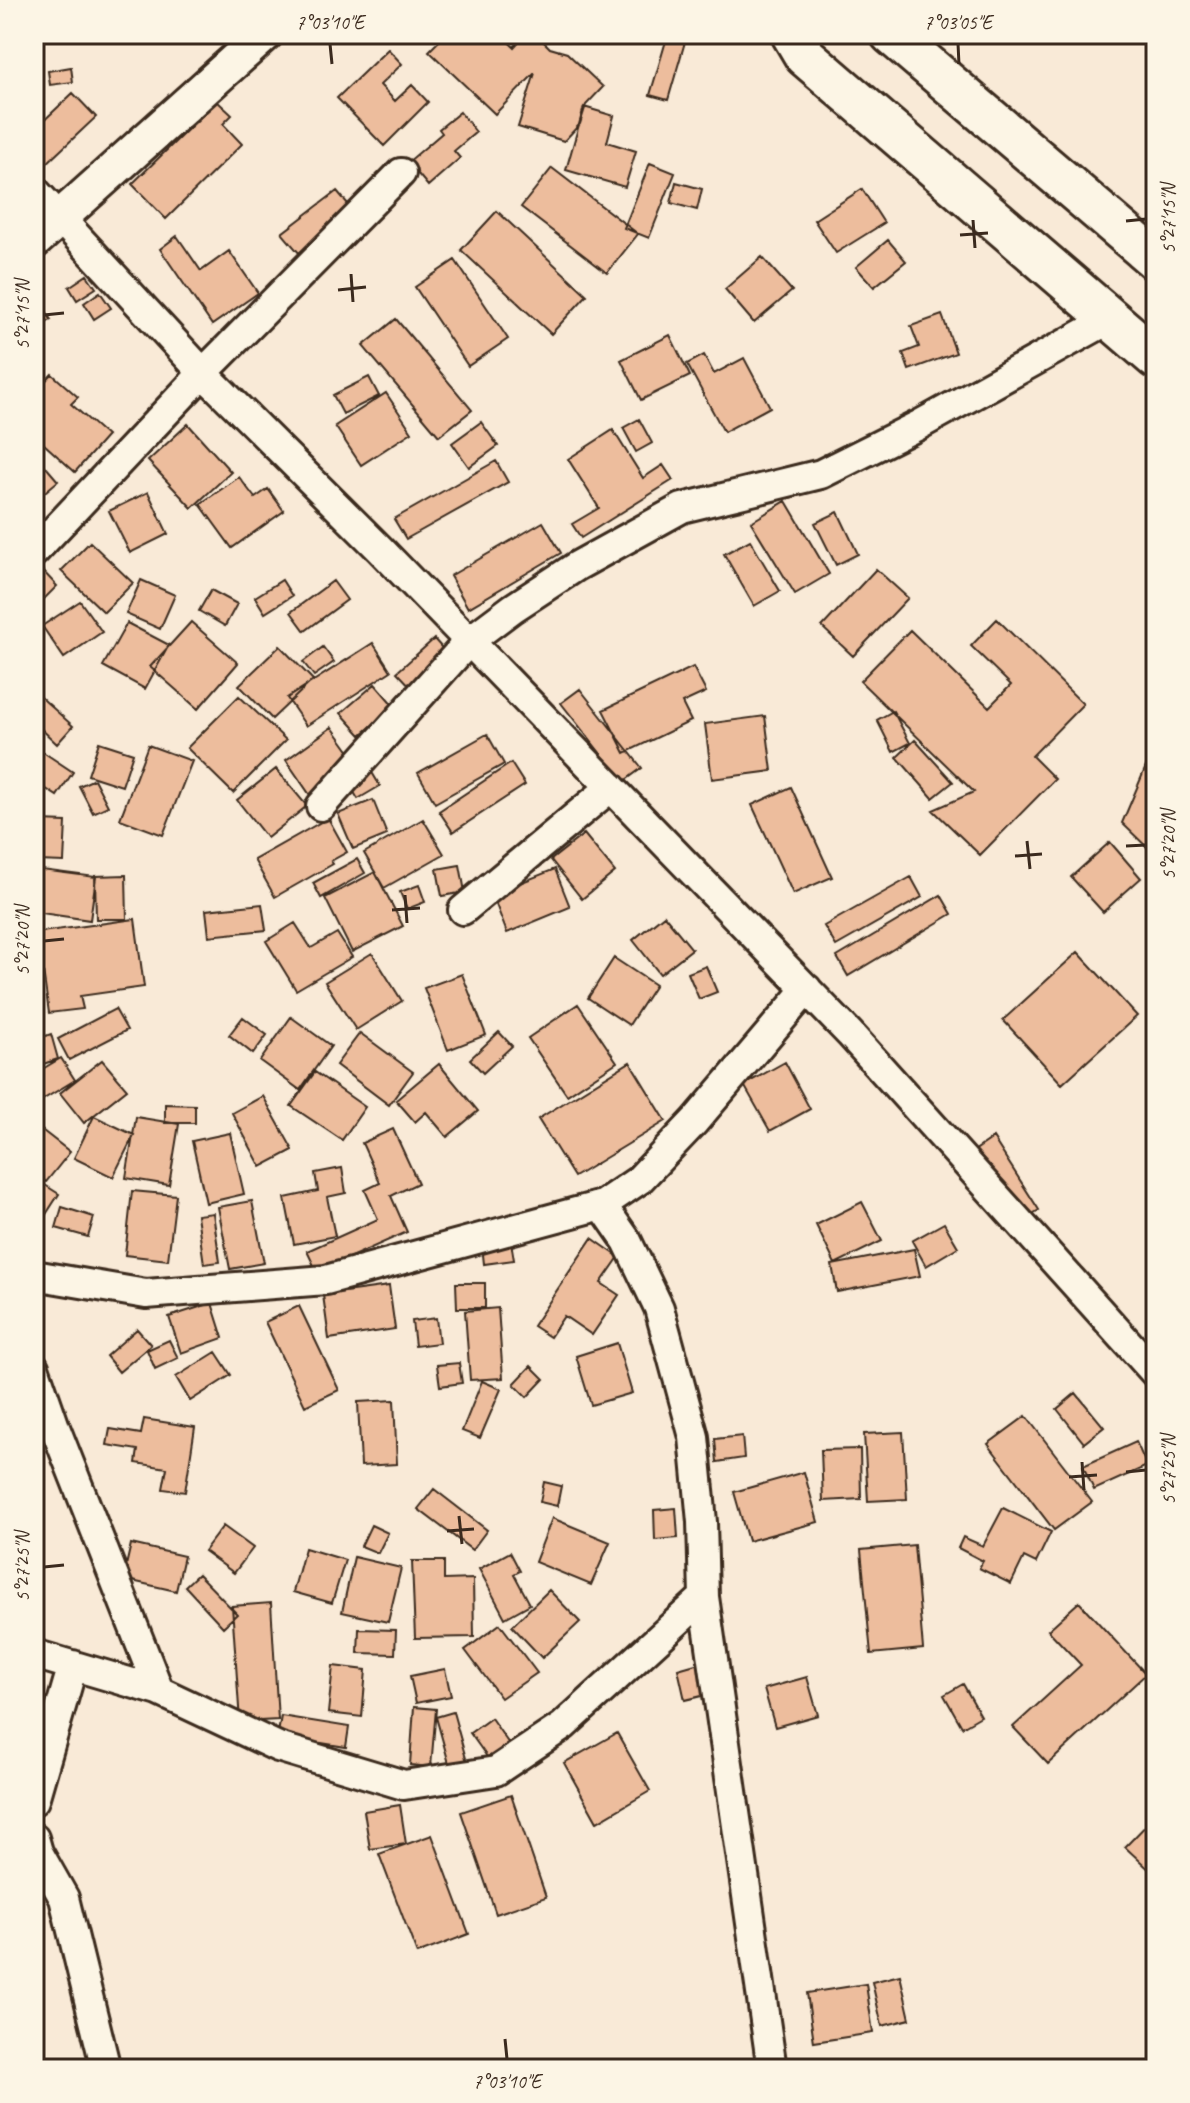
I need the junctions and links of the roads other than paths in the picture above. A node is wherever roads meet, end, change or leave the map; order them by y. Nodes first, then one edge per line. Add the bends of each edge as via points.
1 (265, 34) edge
2 (792, 34) edge
3 (891, 34) edge
4 (401, 173) dead end
5 (34, 190) edge
6 (62, 217) junction
7 (34, 241) edge
8 (1156, 260) edge
9 (1110, 319) junction
10 (1156, 358) edge
11 (203, 373) junction
12 (34, 552) edge
13 (469, 641) junction
14 (611, 787) junction
15 (321, 806) dead end
16 (463, 910) dead end
17 (807, 989) junction
18 (602, 1205) junction
19 (34, 1275) edge
20 (34, 1367) edge
21 (1156, 1374) edge
22 (704, 1597) junction
23 (34, 1654) edge
24 (73, 1665) junction
25 (159, 1691) junction
26 (34, 1800) edge
27 (34, 1838) edge
28 (106, 2069) edge
29 (772, 2069) edge

1 - 6 main road
2 - 9 highway via 805,56
3 - 8 highway
4 - 11 street
5 - 6 street
6 - 7 main road
6 - 11 street
9 - 10 highway
9 - 13 street via 821,474 682,508 577,566
11 - 12 street
11 - 13 street
13 - 14 street
13 - 15 street
14 - 16 street
14 - 17 street
17 - 18 street via 695,1121 639,1180
17 - 21 street
18 - 19 street via 326,1280 146,1294
18 - 22 street via 627,1241 659,1308 694,1437
20 - 25 street
22 - 25 street via 563,1726 496,1771 404,1785 278,1747
22 - 29 street
23 - 24 street
24 - 25 street
24 - 26 street
27 - 28 street via 64,1898

